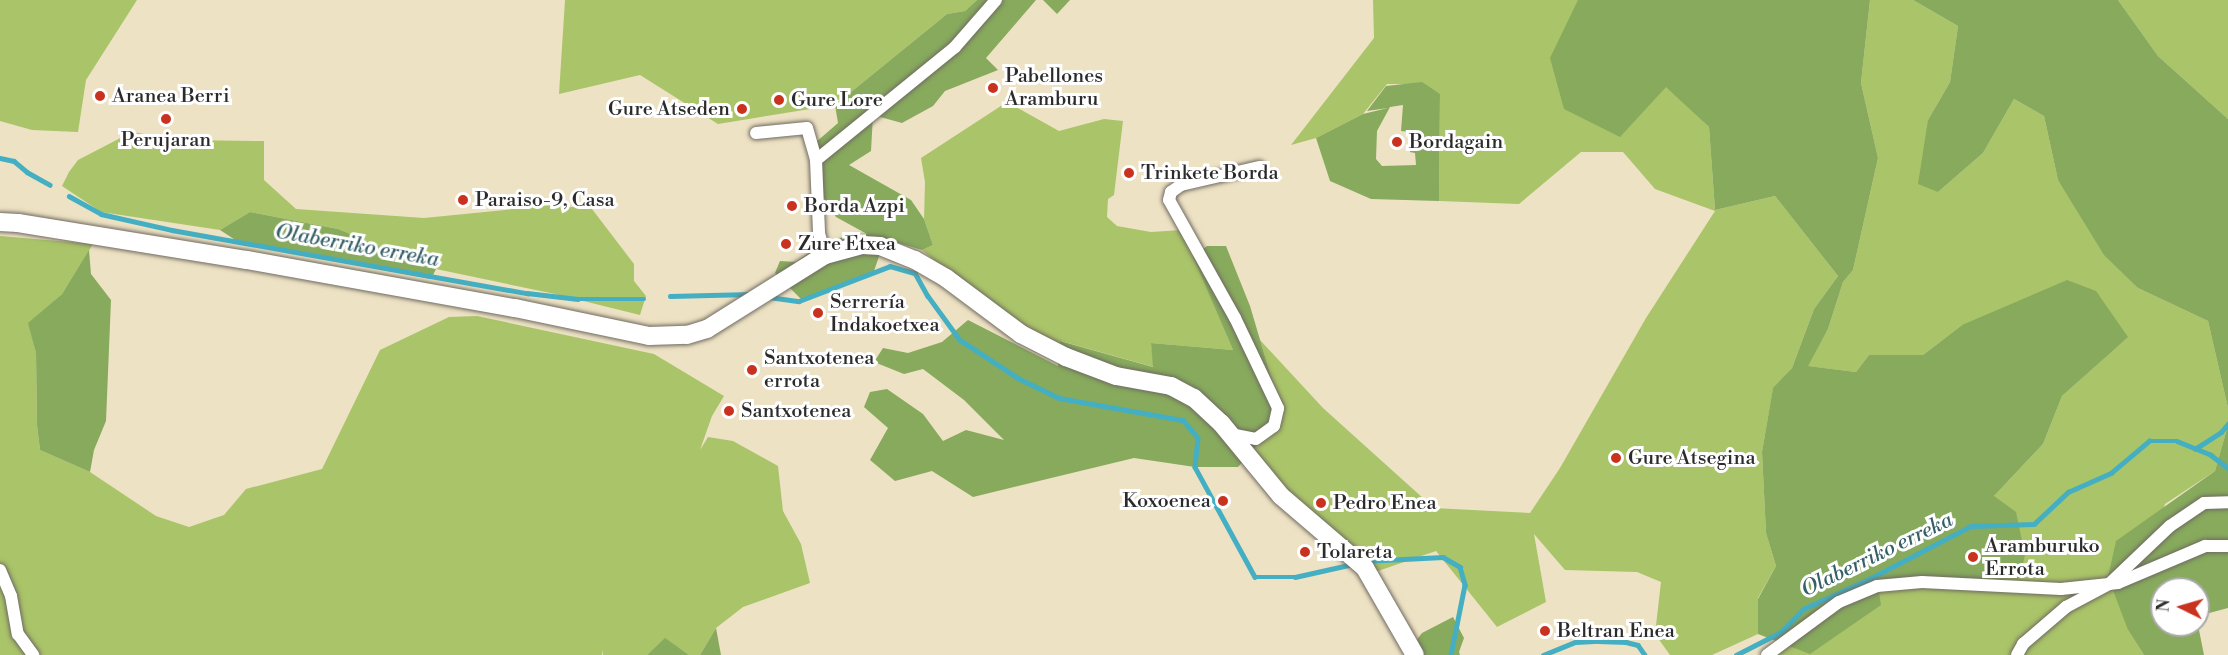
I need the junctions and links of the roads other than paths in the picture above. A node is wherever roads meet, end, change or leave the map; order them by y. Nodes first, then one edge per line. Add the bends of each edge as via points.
1 (996, 0) edge
2 (756, 133) dead end
3 (816, 160) junction
4 (1259, 167) dead end
5 (0, 222) edge
6 (825, 255) junction
7 (1230, 434) junction
8 (2228, 502) edge
9 (2228, 546) edge
10 (0, 570) edge
11 (2109, 584) junction
12 (33, 655) edge
13 (1415, 655) edge
14 (1767, 655) edge
15 (2017, 655) edge

1 - 3 street via 955,47
2 - 3 street via 807,128
3 - 6 street via 819,233
4 - 7 street via 1181,185 1171,192 1169,201 1235,318 1278,408 1274,426 1256,439
5 - 6 street via 303,269 649,336 687,335 707,329
6 - 7 street via 863,245 880,246 915,260 1021,334 1066,357 1116,376 1171,386 1194,398
7 - 13 street via 1281,496 1365,568
8 - 11 street via 2204,503 2170,526
9 - 11 street via 2205,546
10 - 12 street via 11,596 18,634
11 - 14 street via 2061,589 1922,582 1877,586 1839,602
11 - 15 street via 2066,607 2023,644

